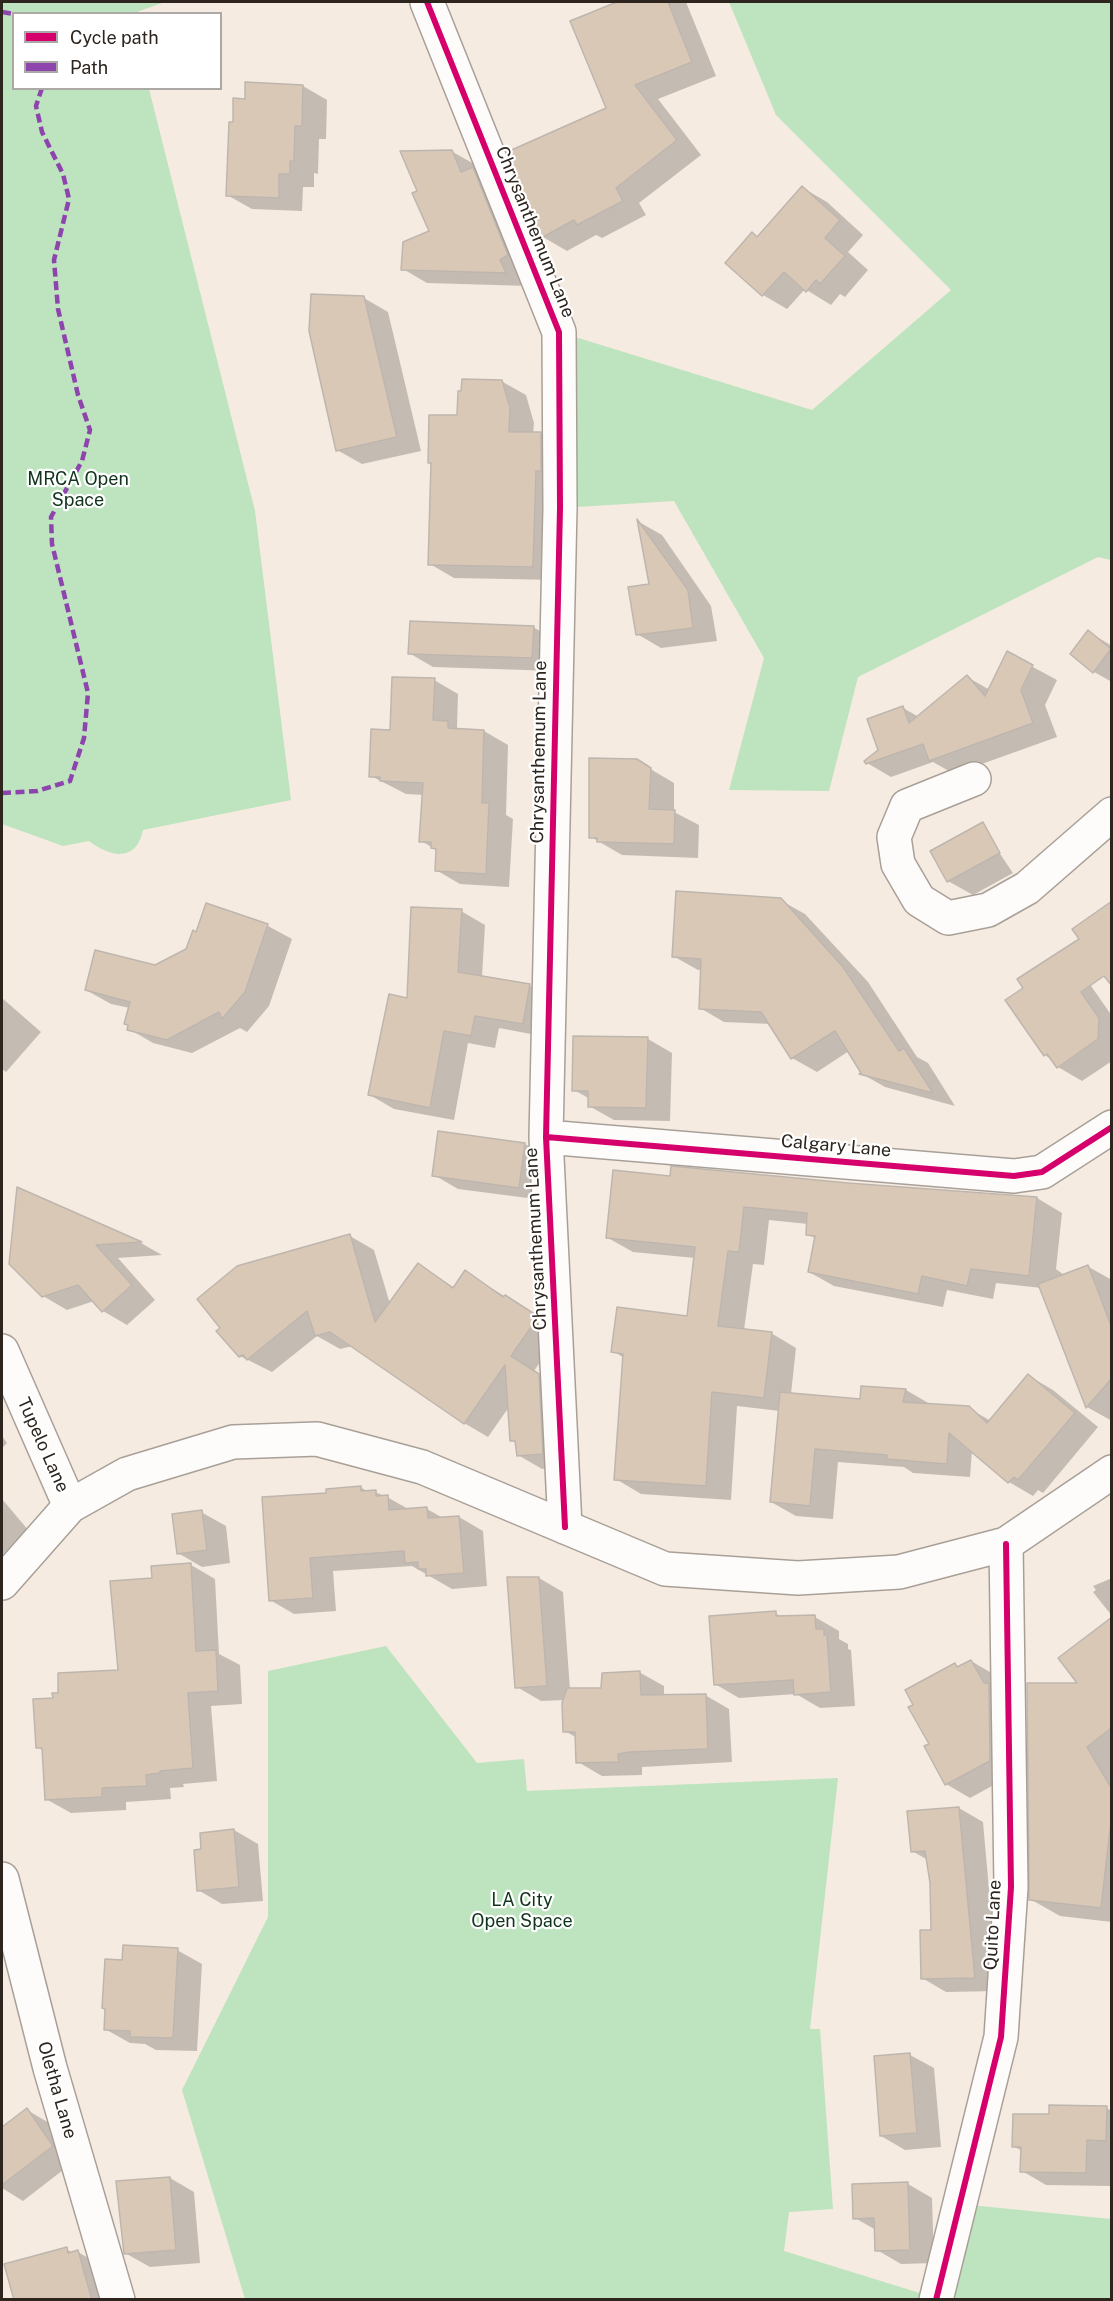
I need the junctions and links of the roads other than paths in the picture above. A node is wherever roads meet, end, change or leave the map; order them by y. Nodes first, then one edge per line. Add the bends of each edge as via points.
1 (427, 2) edge
2 (974, 779) dead end
3 (1112, 814) edge
4 (1112, 1127) edge
5 (546, 1137) junction
6 (2, 1351) edge
7 (1112, 1472) edge
8 (70, 1506) junction
9 (565, 1527) junction
10 (1006, 1544) junction
11 (2, 1583) edge
12 (2, 1879) edge
13 (118, 2300) edge
14 (936, 2300) edge

1 - 5 street, Chrysanthemum Lane via 559,332 560,508
2 - 3 street via 907,806 894,837 898,864 919,900 948,918 988,910 1027,888
4 - 5 street, Calgary Lane via 1042,1172 1014,1176
5 - 9 street, Chrysanthemum Lane
6 - 8 street, Tupelo Lane
7 - 10 street
8 - 9 street via 127,1474 233,1442 317,1439 422,1467
8 - 11 street
9 - 10 street via 665,1569 798,1578 899,1572
10 - 14 street, Quito Lane via 1011,1887 1001,2037
12 - 13 street, Oletha Lane via 50,2068

